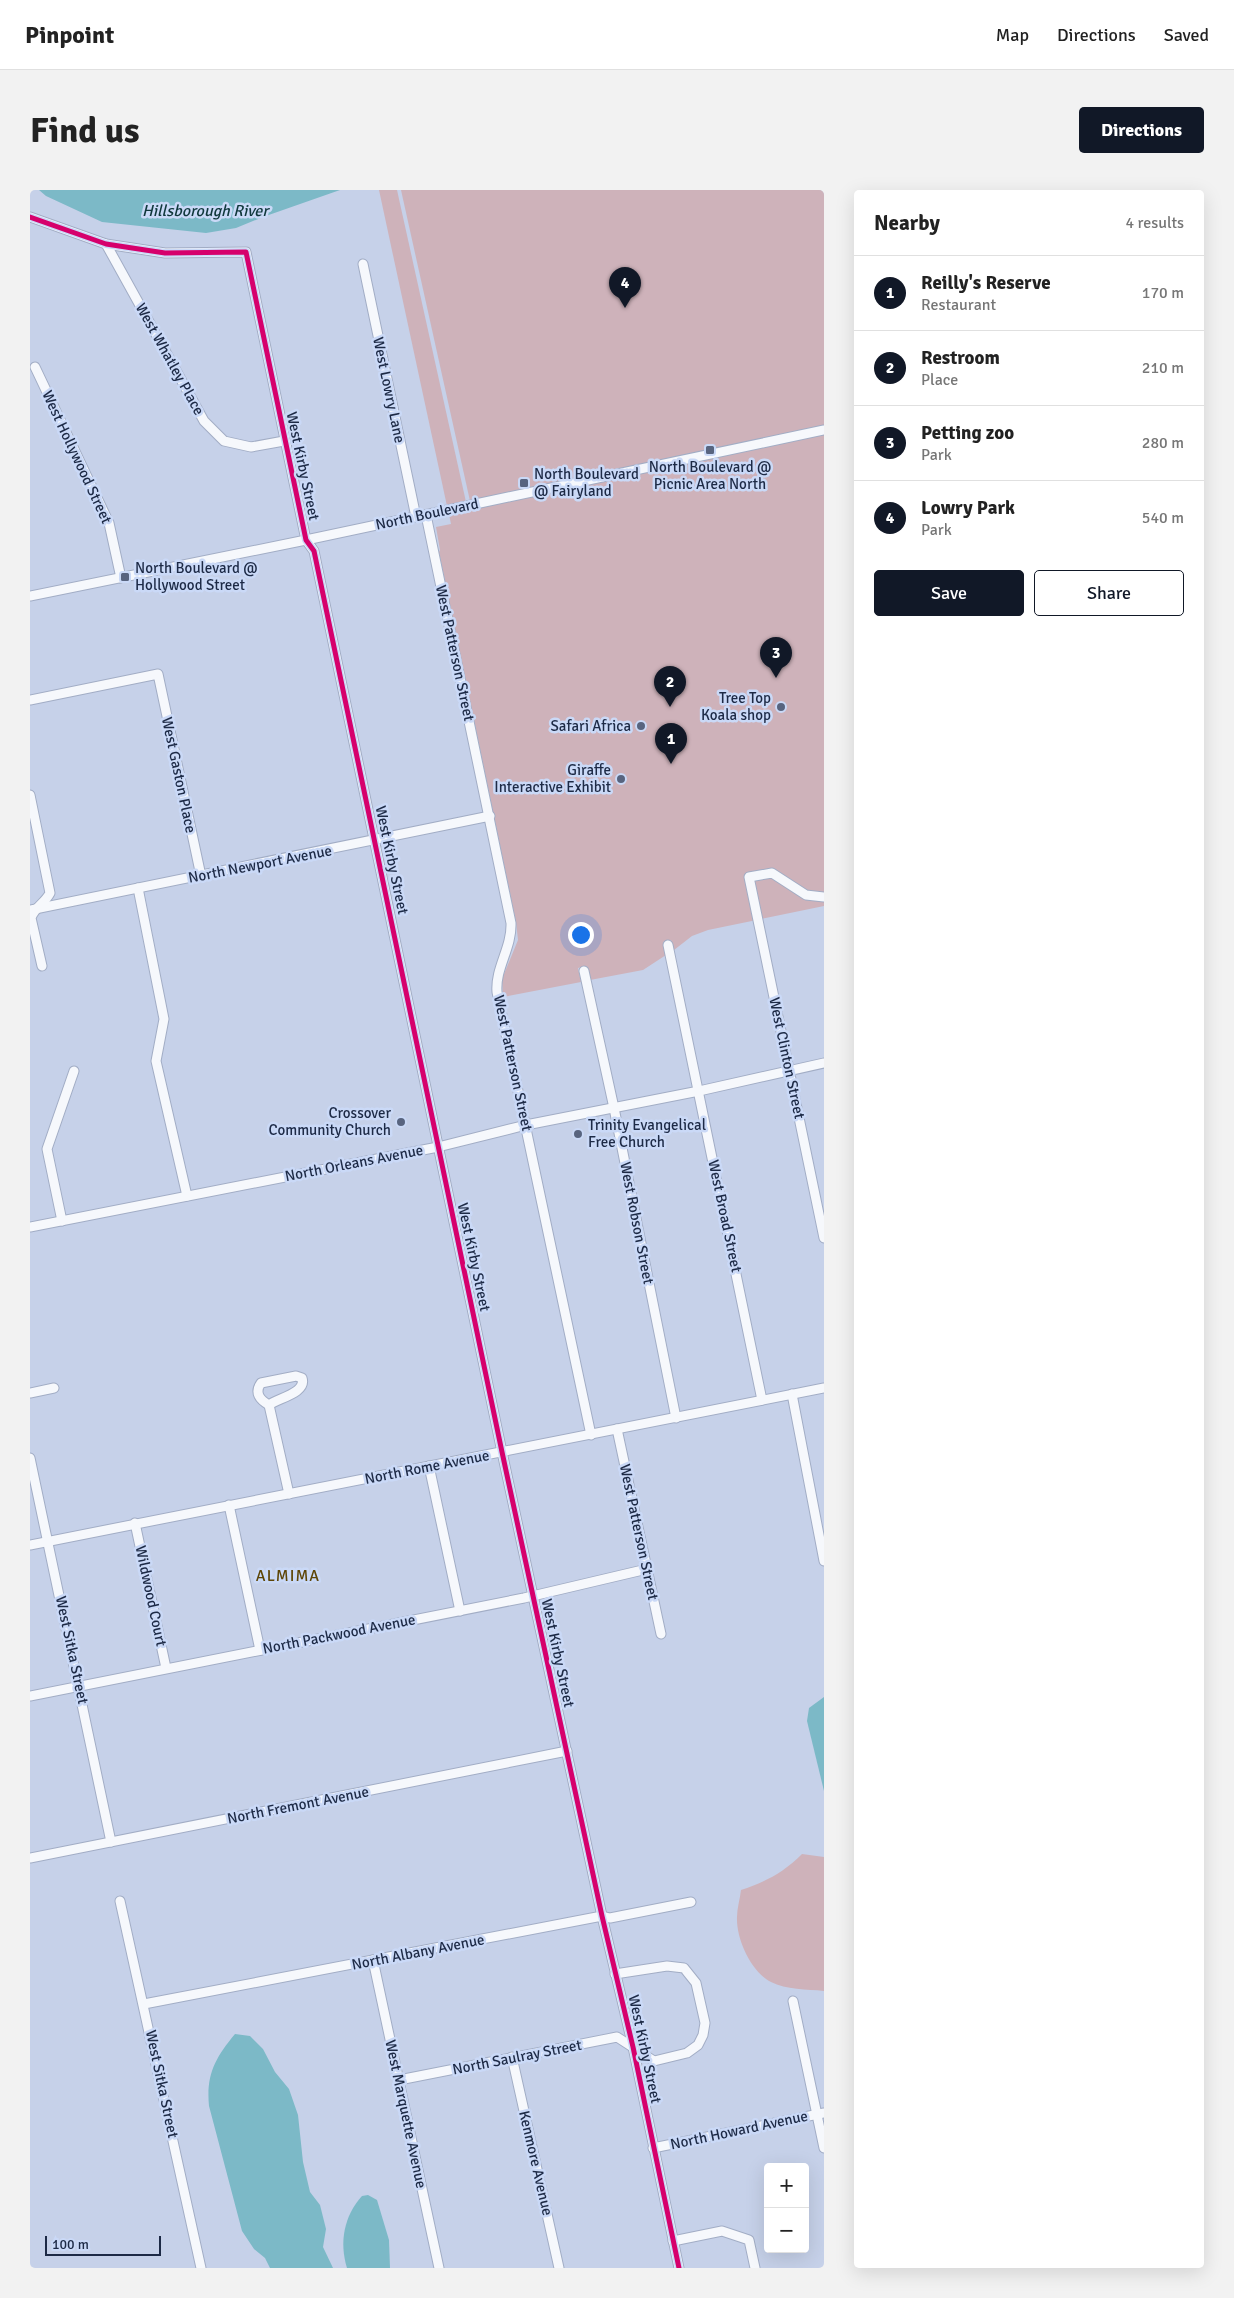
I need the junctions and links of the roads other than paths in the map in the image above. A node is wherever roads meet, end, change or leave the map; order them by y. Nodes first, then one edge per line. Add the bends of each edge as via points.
1 (30, 217) edge
2 (106, 244) junction
3 (363, 264) dead end
4 (35, 367) dead end
5 (824, 430) edge
6 (284, 441) junction
7 (426, 515) junction
8 (416, 517) junction
9 (306, 540) junction
10 (121, 578) junction
11 (30, 596) edge
12 (30, 700) edge
13 (30, 796) edge
14 (490, 816) junction
15 (375, 840) junction
16 (201, 876) junction
17 (138, 888) junction
18 (824, 897) edge
19 (33, 910) edge
20 (668, 945) dead end
21 (42, 966) dead end
22 (584, 971) dead end
23 (824, 1063) edge
24 (74, 1071) dead end
25 (790, 1071) junction
26 (699, 1090) junction
27 (614, 1108) junction
28 (526, 1125) junction
29 (438, 1147) junction
30 (187, 1196) junction
31 (62, 1221) junction
32 (30, 1227) edge
33 (824, 1238) edge
34 (54, 1388) dead end
35 (824, 1388) edge
36 (30, 1392) edge
37 (792, 1394) junction
38 (762, 1400) junction
39 (269, 1405) junction
40 (676, 1418) junction
41 (617, 1429) junction
42 (591, 1435) junction
43 (502, 1452) junction
44 (30, 1458) edge
45 (429, 1466) junction
46 (289, 1494) junction
47 (229, 1505) junction
48 (135, 1524) junction
49 (48, 1541) junction
50 (30, 1545) edge
51 (824, 1561) edge
52 (647, 1569) junction
53 (533, 1596) junction
54 (460, 1610) junction
55 (661, 1634) dead end
56 (260, 1650) junction
57 (166, 1668) junction
58 (80, 1686) junction
59 (30, 1696) edge
60 (567, 1751) junction
61 (112, 1842) junction
62 (30, 1858) edge
63 (120, 1900) dead end
64 (691, 1902) dead end
65 (602, 1916) junction
66 (373, 1960) junction
67 (615, 1974) junction
68 (794, 2001) dead end
69 (144, 2004) junction
70 (633, 2047) junction
71 (512, 2057) junction
72 (399, 2080) junction
73 (821, 2113) edge
74 (653, 2148) junction
75 (824, 2148) edge
76 (673, 2241) junction
77 (201, 2268) edge
78 (440, 2268) edge
79 (559, 2268) edge
80 (679, 2268) edge
81 (755, 2268) edge

1 - 2 street
2 - 6 street, West Whatley Place via 204,421 224,441 251,447
2 - 6 street, West Kirby Street via 165,253 246,252
3 - 8 street, West Lowry Lane
4 - 10 street, West Hollywood Street via 109,523
5 - 7 street, North Boulevard
6 - 9 street, West Kirby Street
7 - 8 street, North Boulevard
7 - 14 street, West Patterson Street
8 - 9 street, North Boulevard
9 - 10 street, North Boulevard
9 - 15 street, West Kirby Street via 314,551
10 - 11 street, North Boulevard
12 - 16 street, West Gaston Place via 158,674
13 - 19 street via 50,893
14 - 15 street, North Newport Avenue
14 - 28 street, West Patterson Street via 511,923 510,942 498,975 497,992
15 - 16 street, North Newport Avenue
15 - 29 street, West Kirby Street
16 - 17 street, North Newport Avenue
17 - 19 street, North Newport Avenue
17 - 30 street via 164,1019 156,1061
18 - 25 street, West Clinton Street via 806,895 772,873 750,877
19 - 21 street via 31,918
20 - 26 street, West Broad Street
22 - 27 street, West Robson Street
23 - 25 street, North Orleans Avenue
24 - 31 street via 47,1149
25 - 26 street, North Orleans Avenue
25 - 33 street, West Clinton Street
26 - 27 street, North Orleans Avenue
26 - 38 street, West Broad Street
27 - 28 street, North Orleans Avenue
27 - 40 street, West Robson Street
28 - 29 street, North Orleans Avenue
28 - 42 street, West Patterson Street
29 - 30 street, North Orleans Avenue
29 - 43 street, West Kirby Street
30 - 31 street, North Orleans Avenue
31 - 32 street, North Orleans Avenue
34 - 36 street
35 - 37 street, North Rome Avenue
37 - 38 street, North Rome Avenue
37 - 51 street
38 - 40 street, North Rome Avenue
39 - 39 street via 259,1398 257,1390 261,1383 291,1376 302,1378 303,1386
39 - 46 street
40 - 41 street, North Rome Avenue
41 - 42 street, North Rome Avenue
41 - 52 street, West Patterson Street
42 - 43 street, North Rome Avenue
43 - 45 street, North Rome Avenue
43 - 53 street, West Kirby Street
44 - 49 street, West Sitka Street
45 - 46 street, North Rome Avenue
45 - 54 street
46 - 47 street, North Rome Avenue
47 - 48 street, North Rome Avenue
47 - 56 street
48 - 49 street, North Rome Avenue
48 - 57 street, Wildwood Court
49 - 50 street, North Rome Avenue
49 - 58 street, West Sitka Street
52 - 53 street, North Packwood Avenue
52 - 55 street, West Patterson Street
53 - 54 street, North Packwood Avenue
53 - 60 street, West Kirby Street
54 - 56 street, North Packwood Avenue
56 - 57 street, North Packwood Avenue
57 - 58 street, North Packwood Avenue
58 - 59 street, North Packwood Avenue
58 - 61 street, West Sitka Street
60 - 61 street, North Fremont Avenue
60 - 65 street, West Kirby Street
61 - 62 street, North Fremont Avenue
63 - 69 street, West Sitka Street
64 - 65 street, North Albany Avenue via 610,1918
65 - 66 street, North Albany Avenue
65 - 67 street, West Kirby Street
66 - 69 street, North Albany Avenue
66 - 72 street, West Marquette Avenue
67 - 70 street, West Kirby Street
67 - 70 street via 667,1966 684,1968 696,1983 705,2023 698,2045 686,2053 654,2061
68 - 73 street
69 - 77 street, West Sitka Street
70 - 71 street, North Saulray Street via 618,2037
70 - 74 street, West Kirby Street
71 - 72 street, North Saulray Street
71 - 79 street, Kenmore Avenue
72 - 78 street, West Marquette Avenue
73 - 74 street, North Howard Avenue
73 - 75 street
74 - 76 street, West Kirby Street
76 - 80 street, West Kirby Street
76 - 81 street via 722,2231 749,2240

